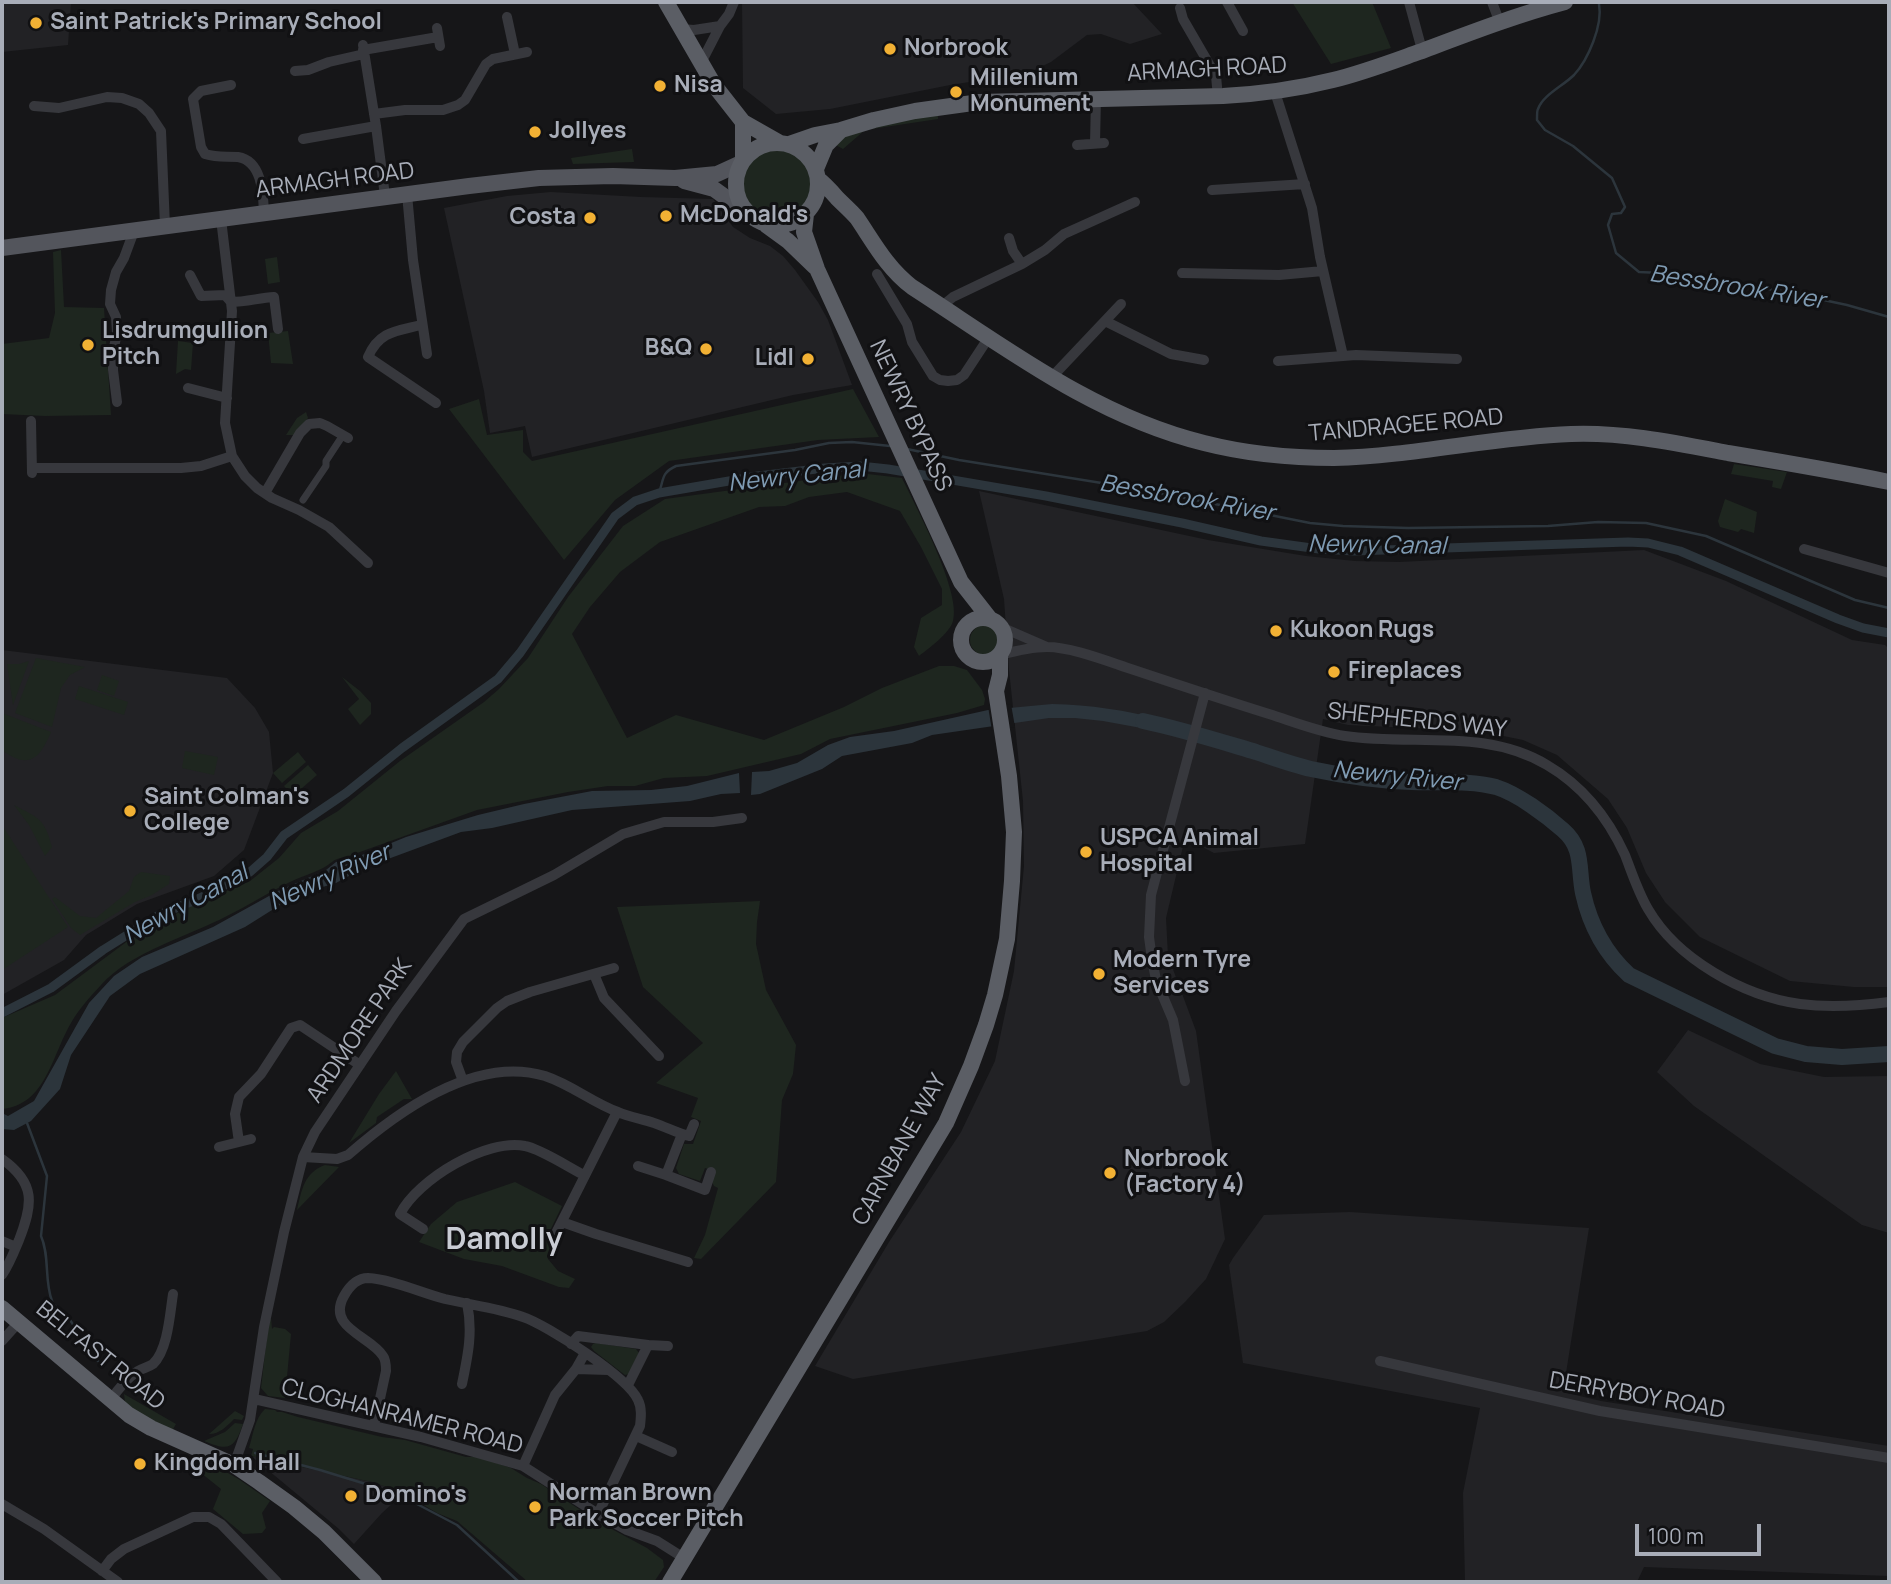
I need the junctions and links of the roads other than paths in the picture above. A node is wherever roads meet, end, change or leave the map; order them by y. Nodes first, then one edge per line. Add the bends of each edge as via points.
1 (666, 2) edge
2 (734, 2) edge
3 (1227, 2) edge
4 (1409, 2) edge
5 (1492, 2) edge
6 (1565, 2) edge
7 (1180, 8) dead end
8 (507, 17) dead end
9 (1500, 23) junction
10 (720, 26) junction
11 (681, 29) junction
12 (1243, 31) dead end
13 (438, 37) dead end
14 (363, 50) junction
15 (1422, 50) junction
16 (527, 52) dead end
17 (515, 54) junction
18 (701, 63) junction
19 (295, 71) dead end
20 (232, 85) dead end
21 (1275, 92) junction
22 (1218, 97) junction
23 (1096, 98) junction
24 (34, 106) dead end
25 (374, 114) junction
26 (743, 122) junction
27 (376, 126) junction
28 (841, 130) junction
29 (303, 139) dead end
30 (785, 144) junction
31 (1077, 145) dead end
32 (742, 162) junction
33 (817, 174) junction
34 (675, 178) junction
35 (1306, 184) junction
36 (1212, 190) dead end
37 (407, 194) junction
38 (385, 196) junction
39 (838, 199) junction
40 (816, 200) junction
41 (1135, 202) dead end
42 (264, 212) junction
43 (746, 212) junction
44 (806, 214) junction
45 (221, 219) junction
46 (765, 224) junction
47 (165, 226) junction
48 (134, 231) junction
49 (1009, 238) dead end
50 (2, 248) edge
51 (1022, 264) junction
52 (817, 269) junction
53 (1323, 271) junction
54 (1182, 273) dead end
55 (877, 274) dead end
56 (190, 275) dead end
57 (231, 302) junction
58 (1121, 304) dead end
59 (942, 306) junction
60 (1105, 321) junction
61 (421, 325) junction
62 (278, 329) dead end
63 (989, 337) junction
64 (426, 354) dead end
65 (1343, 356) junction
66 (1457, 359) dead end
67 (1204, 360) dead end
68 (1278, 361) dead end
69 (1051, 377) junction
70 (188, 388) dead end
71 (227, 398) junction
72 (117, 402) dead end
73 (436, 403) dead end
74 (31, 421) dead end
75 (345, 437) joint
76 (232, 456) junction
77 (1889, 482) edge
78 (265, 493) junction
79 (303, 500) dead end
80 (1804, 549) dead end
81 (368, 563) dead end
82 (1889, 573) edge
83 (961, 582) junction
84 (996, 623) junction
85 (966, 627) junction
86 (1048, 647) junction
87 (1000, 655) junction
88 (974, 661) junction
89 (1206, 693) junction
90 (997, 696) junction
91 (742, 818) dead end
92 (614, 968) dead end
93 (594, 974) junction
94 (1889, 1002) edge
95 (659, 1056) dead end
96 (360, 1065) junction
97 (463, 1081) junction
98 (1185, 1081) dead end
99 (617, 1112) junction
100 (694, 1124) dead end
101 (682, 1134) junction
102 (251, 1139) dead end
103 (239, 1142) junction
104 (219, 1147) dead end
105 (303, 1157) junction
106 (2, 1158) edge
107 (639, 1166) dead end
108 (711, 1172) dead end
109 (584, 1175) junction
110 (666, 1175) junction
111 (562, 1222) junction
112 (423, 1229) dead end
113 (554, 1237) dead end
114 (2, 1241) edge
115 (16, 1247) junction
116 (688, 1262) dead end
117 (2, 1275) edge
118 (173, 1294) dead end
119 (467, 1303) junction
120 (2, 1308) edge
121 (19, 1322) junction
122 (2, 1341) edge
123 (571, 1343) junction
124 (648, 1345) junction
125 (668, 1346) dead end
126 (584, 1353) junction
127 (1380, 1361) dead end
128 (576, 1369) junction
129 (608, 1370) junction
130 (462, 1384) dead end
131 (628, 1385) junction
132 (254, 1399) junction
133 (111, 1400) junction
134 (374, 1426) junction
135 (636, 1436) junction
136 (672, 1452) dead end
137 (1889, 1458) edge
138 (234, 1465) junction
139 (523, 1466) junction
140 (2, 1504) edge
141 (598, 1514) junction
142 (684, 1559) junction
143 (102, 1571) junction
144 (118, 1582) edge
145 (277, 1582) edge
146 (374, 1582) edge
147 (670, 1582) edge

1 - 11 highway
2 - 10 street
3 - 12 street
4 - 15 street
5 - 9 street
6 - 9 highway, ARMAGH ROAD
7 - 22 street via 1216,76
8 - 17 street
9 - 15 highway, ARMAGH ROAD
10 - 11 street
10 - 18 street
11 - 18 highway
13 - 14 street
14 - 19 street
14 - 25 street
15 - 21 highway, ARMAGH ROAD via 1336,80
16 - 17 street
17 - 25 street via 486,64 458,105
18 - 26 highway
20 - 42 street via 201,91 193,99 201,148 218,158 240,157 252,163 262,189
21 - 22 highway, ARMAGH ROAD
21 - 35 street
22 - 23 highway, ARMAGH ROAD
23 - 28 highway, ARMAGH ROAD via 980,102 915,111
23 - 31 street via 1099,143
24 - 47 street via 59,108 107,97 139,104 149,113 161,131
25 - 27 street
26 - 30 highway
26 - 32 highway
27 - 29 street
27 - 38 street
28 - 30 highway, ARMAGH ROAD
28 - 33 highway via 826,145
30 - 32 highway via 761,146
30 - 33 highway via 805,154
32 - 34 main road, ARMAGH ROAD via 718,174
32 - 43 highway via 736,192
33 - 39 highway, TANDRAGEE ROAD
33 - 40 highway
34 - 37 main road, ARMAGH ROAD via 539,178
34 - 43 main road, ARMAGH ROAD via 713,189
35 - 36 street
35 - 53 street
37 - 38 main road, ARMAGH ROAD
37 - 61 street
38 - 42 main road, ARMAGH ROAD
39 - 40 highway
39 - 59 highway, TANDRAGEE ROAD via 893,271
40 - 44 highway
41 - 51 street via 1064,234
42 - 45 main road, ARMAGH ROAD
43 - 46 highway
44 - 46 highway via 791,223
44 - 52 highway, NEWRY BYPASS via 804,232
45 - 47 main road, ARMAGH ROAD
45 - 57 street
46 - 52 highway
47 - 48 main road, ARMAGH ROAD
48 - 50 main road, ARMAGH ROAD
48 - 72 street via 111,290 117,334 113,352
49 - 51 street
51 - 59 street
52 - 83 highway, NEWRY BYPASS
53 - 54 street
53 - 65 street
55 - 63 street via 907,324 912,342 940,380 964,375
56 - 57 street via 201,296 225,295
57 - 62 street via 274,296
57 - 71 street
58 - 60 street
59 - 63 highway, TANDRAGEE ROAD
60 - 67 street via 1171,354
60 - 69 street
61 - 64 street
61 - 73 street via 387,334 377,340 368,356
63 - 69 highway, TANDRAGEE ROAD
65 - 66 street
65 - 68 street
69 - 77 highway, TANDRAGEE ROAD via 1153,428 1266,455 1337,458 1600,434
70 - 71 street
71 - 76 street via 225,423
74 - 76 street via 32,471 179,468
75 - 78 street via 320,423 309,424
75 - 79 street
76 - 78 street via 245,477
78 - 81 street via 329,527
80 - 82 street
83 - 84 highway
83 - 85 highway
84 - 85 highway via 977,619
84 - 86 street, SHEPHERDS WAY
84 - 87 highway via 1004,632
85 - 88 highway via 962,646
86 - 87 street, SHEPHERDS WAY
86 - 89 street, SHEPHERDS WAY
87 - 88 highway via 989,662
87 - 90 highway
88 - 90 highway
89 - 94 street, SHEPHERDS WAY via 1341,735 1478,742 1546,764 1584,792 1599,810 1614,832 1648,909 1677,946 1697,962 1776,1000 1819,1006
89 - 98 street via 1151,895 1149,927 1156,980 1173,1020
90 - 142 highway, CARNBANE WAY via 1014,851 1007,939 986,1025 950,1114 929,1152
91 - 96 street, ARDMORE PARK via 664,822 623,834 554,875 464,919
92 - 93 street
93 - 95 street via 604,998
93 - 97 street via 530,992 497,1008 457,1052
96 - 103 street via 300,1025 291,1028 261,1074 239,1097 235,1114
96 - 105 street, ARDMORE PARK
97 - 99 street via 528,1072 564,1084
97 - 105 street via 421,1101 348,1154 337,1159
99 - 101 street
99 - 109 street
100 - 101 street via 690,1136
101 - 110 street
102 - 103 street
103 - 104 street
105 - 132 street, ARDMORE PARK via 264,1327
106 - 115 street via 21,1175 28,1189 27,1220
107 - 110 street
108 - 110 street via 705,1189
109 - 111 street
109 - 112 street via 529,1147 511,1144 492,1149 434,1177 405,1205 400,1214
111 - 113 street
111 - 116 street
114 - 115 street
115 - 117 street
118 - 133 street via 160,1355 123,1384
119 - 123 street via 523,1317
119 - 130 street via 471,1323
119 - 134 street via 368,1278 347,1291 339,1306 344,1322 383,1355 386,1363
120 - 121 highway, BELFAST ROAD
121 - 122 street
121 - 133 highway, BELFAST ROAD
123 - 124 street via 578,1336
123 - 126 street
124 - 125 street
124 - 131 street
126 - 128 street
126 - 129 street
127 - 137 street, DERRYBOY ROAD via 1601,1411
128 - 129 street
128 - 139 street via 555,1395
129 - 131 street
131 - 135 street via 639,1400
132 - 134 street, CLOGHANRAMER ROAD
132 - 138 street, ARDMORE PARK
133 - 138 highway, BELFAST ROAD via 151,1428
134 - 139 street, CLOGHANRAMER ROAD
135 - 136 street
135 - 141 street
138 - 146 highway, BELFAST ROAD via 295,1507
139 - 141 street, CLOGHANRAMER ROAD
140 - 143 street
141 - 142 street, CLOGHANRAMER ROAD
142 - 147 highway, CARNBANE WAY
143 - 144 street
143 - 145 street via 124,1549 193,1517 209,1517

